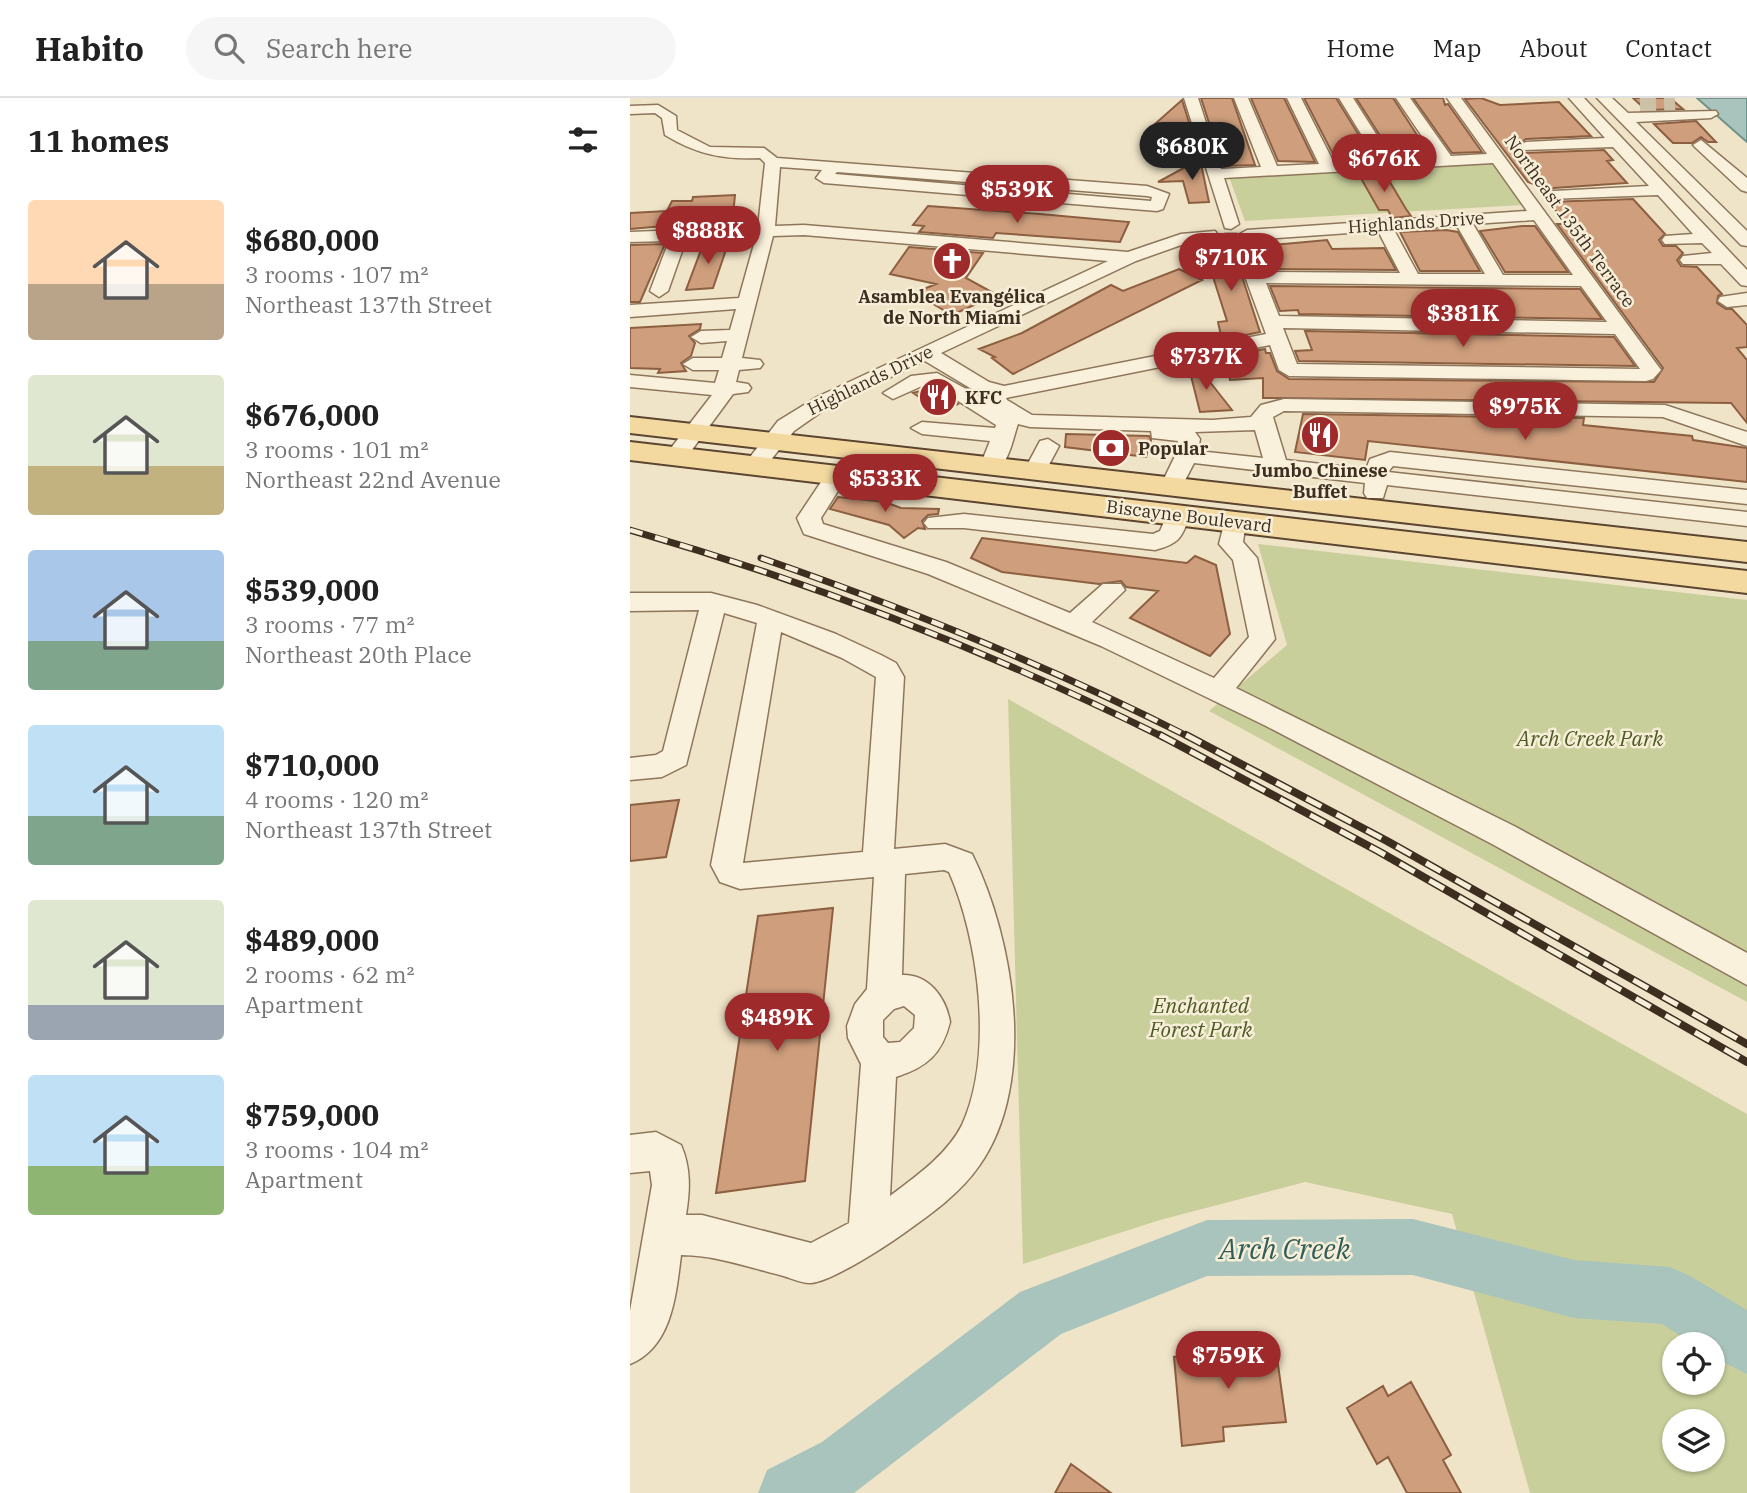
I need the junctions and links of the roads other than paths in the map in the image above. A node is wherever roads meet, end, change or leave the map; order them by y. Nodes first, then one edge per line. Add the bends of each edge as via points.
1 (1191, 98) edge
2 (1241, 98) edge
3 (1294, 98) edge
4 (1346, 98) edge
5 (1403, 98) edge
6 (1454, 98) edge
7 (1576, 98) edge
8 (1608, 102) edge
9 (1697, 102) dead end
10 (1675, 103) dead end
11 (1640, 104) dead end
12 (630, 110) edge
13 (1711, 114) dead end
14 (1624, 118) junction
15 (1641, 135) junction
16 (1614, 139) junction
17 (1701, 145) dead end
18 (1526, 146) dead end
19 (1500, 158) junction
20 (1447, 161) junction
21 (773, 162) junction
22 (1386, 163) junction
23 (1328, 167) junction
24 (1271, 171) junction
25 (1217, 174) junction
26 (1747, 187) edge
27 (1663, 190) junction
28 (1554, 196) dead end
29 (1142, 198) dead end
30 (1223, 204) junction
31 (1679, 207) junction
32 (1653, 209) dead end
33 (1536, 215) junction
34 (1462, 220) junction
35 (1383, 225) junction
36 (1203, 228) junction
37 (766, 230) junction
38 (1239, 232) junction
39 (680, 234) junction
40 (630, 237) edge
41 (1707, 238) junction
42 (1671, 240) dead end
43 (1747, 241) edge
44 (760, 251) junction
45 (779, 251) dead end
46 (1130, 257) junction
47 (1726, 258) junction
48 (1689, 260) dead end
49 (1251, 268) junction
50 (1412, 279) junction
51 (1497, 279) junction
52 (1587, 281) junction
53 (1747, 281) edge
54 (659, 291) dead end
55 (1747, 299) edge
56 (1727, 301) dead end
57 (746, 305) junction
58 (766, 305) dead end
59 (630, 311) edge
60 (1621, 328) junction
61 (748, 329) junction
62 (1274, 330) junction
63 (701, 337) dead end
64 (926, 353) junction
65 (693, 363) dead end
66 (753, 364) dead end
67 (731, 365) junction
68 (630, 381) edge
69 (746, 387) dead end
70 (994, 390) junction
71 (722, 397) junction
72 (630, 400) edge
73 (1264, 423) junction
74 (630, 425) edge
75 (922, 428) dead end
76 (954, 431) junction
77 (698, 432) junction
78 (1006, 436) junction
79 (1747, 439) edge
80 (773, 441) junction
81 (630, 452) edge
82 (1045, 452) junction
83 (1186, 456) junction
84 (675, 457) junction
85 (754, 466) junction
86 (991, 466) junction
87 (1277, 466) junction
88 (836, 475) junction
89 (1377, 479) junction
90 (1578, 489) junction
91 (974, 492) junction
92 (1006, 495) junction
93 (1747, 497) edge
94 (1170, 505) junction
95 (1374, 509) junction
96 (1747, 519) edge
97 (964, 521) junction
98 (1234, 521) junction
99 (991, 524) junction
100 (1582, 548) junction
101 (1747, 552) edge
102 (891, 553) junction
103 (937, 568) junction
104 (1747, 582) edge
105 (1112, 590) dead end
106 (630, 602) edge
107 (713, 603) junction
108 (770, 620) junction
109 (1074, 624) junction
110 (1218, 691) junction
111 (630, 769) edge
112 (884, 862) junction
113 (1747, 970) edge
114 (884, 995) junction
115 (879, 1059) junction
116 (630, 1154) edge
117 (867, 1231) junction
118 (664, 1234) junction
119 (630, 1343) edge

1 - 25 street
2 - 24 street
3 - 23 street
4 - 22 street
5 - 20 street
6 - 19 street, Northeast 135th Terrace
7 - 16 street
8 - 11 street
8 - 14 street
9 - 10 street
12 - 21 street via 658,109 669,116 670,132 688,144 722,156 764,153
13 - 14 street
14 - 15 street
15 - 16 street
15 - 43 street
16 - 18 street
16 - 27 street
17 - 26 street
19 - 20 street
19 - 33 street, Northeast 135th Terrace
20 - 22 street
21 - 29 street
21 - 37 street
22 - 23 street
23 - 24 street
24 - 25 street
25 - 30 street
27 - 28 street
27 - 31 street
30 - 36 street
30 - 38 street
31 - 32 street
31 - 41 street
33 - 34 street, Highlands Drive
33 - 52 street, Northeast 135th Terrace
34 - 35 street, Highlands Drive
34 - 51 street
35 - 38 street, Highlands Drive
35 - 50 street
36 - 38 street, Highlands Drive
36 - 46 street, Highlands Drive
37 - 39 street
37 - 44 street
37 - 46 street
38 - 49 street
39 - 40 street
39 - 54 street
41 - 42 street
41 - 47 street
44 - 45 street
44 - 57 street
46 - 64 street, Highlands Drive via 947,336
47 - 48 street
47 - 53 street
49 - 50 street
49 - 62 street
50 - 51 street
51 - 52 street
52 - 60 street, Northeast 135th Terrace
55 - 56 street
57 - 58 street
57 - 59 street
57 - 61 street
60 - 62 street
60 - 62 street, Northeast 135th Terrace via 1651,370 1646,375 1289,370
61 - 63 street
61 - 67 street
62 - 70 street via 1013,391
64 - 70 street
64 - 80 street, Highlands Drive via 886,365 799,415
65 - 67 street
66 - 67 street
67 - 71 street
68 - 71 street
69 - 71 street
70 - 73 street via 997,403 1030,421
71 - 72 street
71 - 77 street
73 - 79 street via 1263,412 1284,405 1665,411
73 - 87 street
74 - 77 main road, Biscayne Boulevard
75 - 76 street
76 - 78 street
76 - 78 street via 892,392 918,380 937,379 1008,423
77 - 80 main road, Biscayne Boulevard
77 - 84 street
78 - 86 street
80 - 85 street, Highlands Drive
80 - 86 main road, Biscayne Boulevard
81 - 84 main road, Biscayne Boulevard
82 - 83 street via 1065,431 1178,433 1189,439
82 - 86 main road, Biscayne Boulevard
82 - 94 main road, Biscayne Boulevard
83 - 87 street
83 - 94 street
84 - 85 main road, Biscayne Boulevard
85 - 88 main road, Biscayne Boulevard
87 - 89 street
88 - 91 main road, Biscayne Boulevard
88 - 102 street via 808,524
89 - 90 street
89 - 95 street
90 - 93 street
90 - 96 street
90 - 100 street
91 - 92 main road, Biscayne Boulevard
91 - 97 street
92 - 94 main road, Biscayne Boulevard
92 - 99 street
94 - 95 main road, Biscayne Boulevard
94 - 98 main road, Biscayne Boulevard
94 - 99 street via 1171,536 1155,542
95 - 100 main road, Biscayne Boulevard
97 - 99 street
97 - 102 street via 930,526
97 - 103 street
98 - 100 main road, Biscayne Boulevard
98 - 110 street via 1231,544 1245,558 1262,639
100 - 101 main road, Biscayne Boulevard
100 - 104 main road, Biscayne Boulevard
102 - 103 street
103 - 109 street
105 - 109 street
106 - 107 street
107 - 108 street
107 - 111 street via 676,757 662,766
108 - 112 street via 878,664 890,677
108 - 112 street via 727,866 740,876
109 - 110 street
110 - 113 street via 1503,835
112 - 114 street
112 - 117 street via 945,857 961,863 967,873 989,944 993,1057 977,1135 962,1160 930,1191
114 - 115 street via 863,1029 864,1041
114 - 115 street via 916,993 933,1011 934,1024 929,1037 910,1057
115 - 117 street
116 - 118 street via 656,1151 668,1158 671,1185
117 - 118 street via 811,1263 702,1235
118 - 119 street via 648,1325 639,1339

